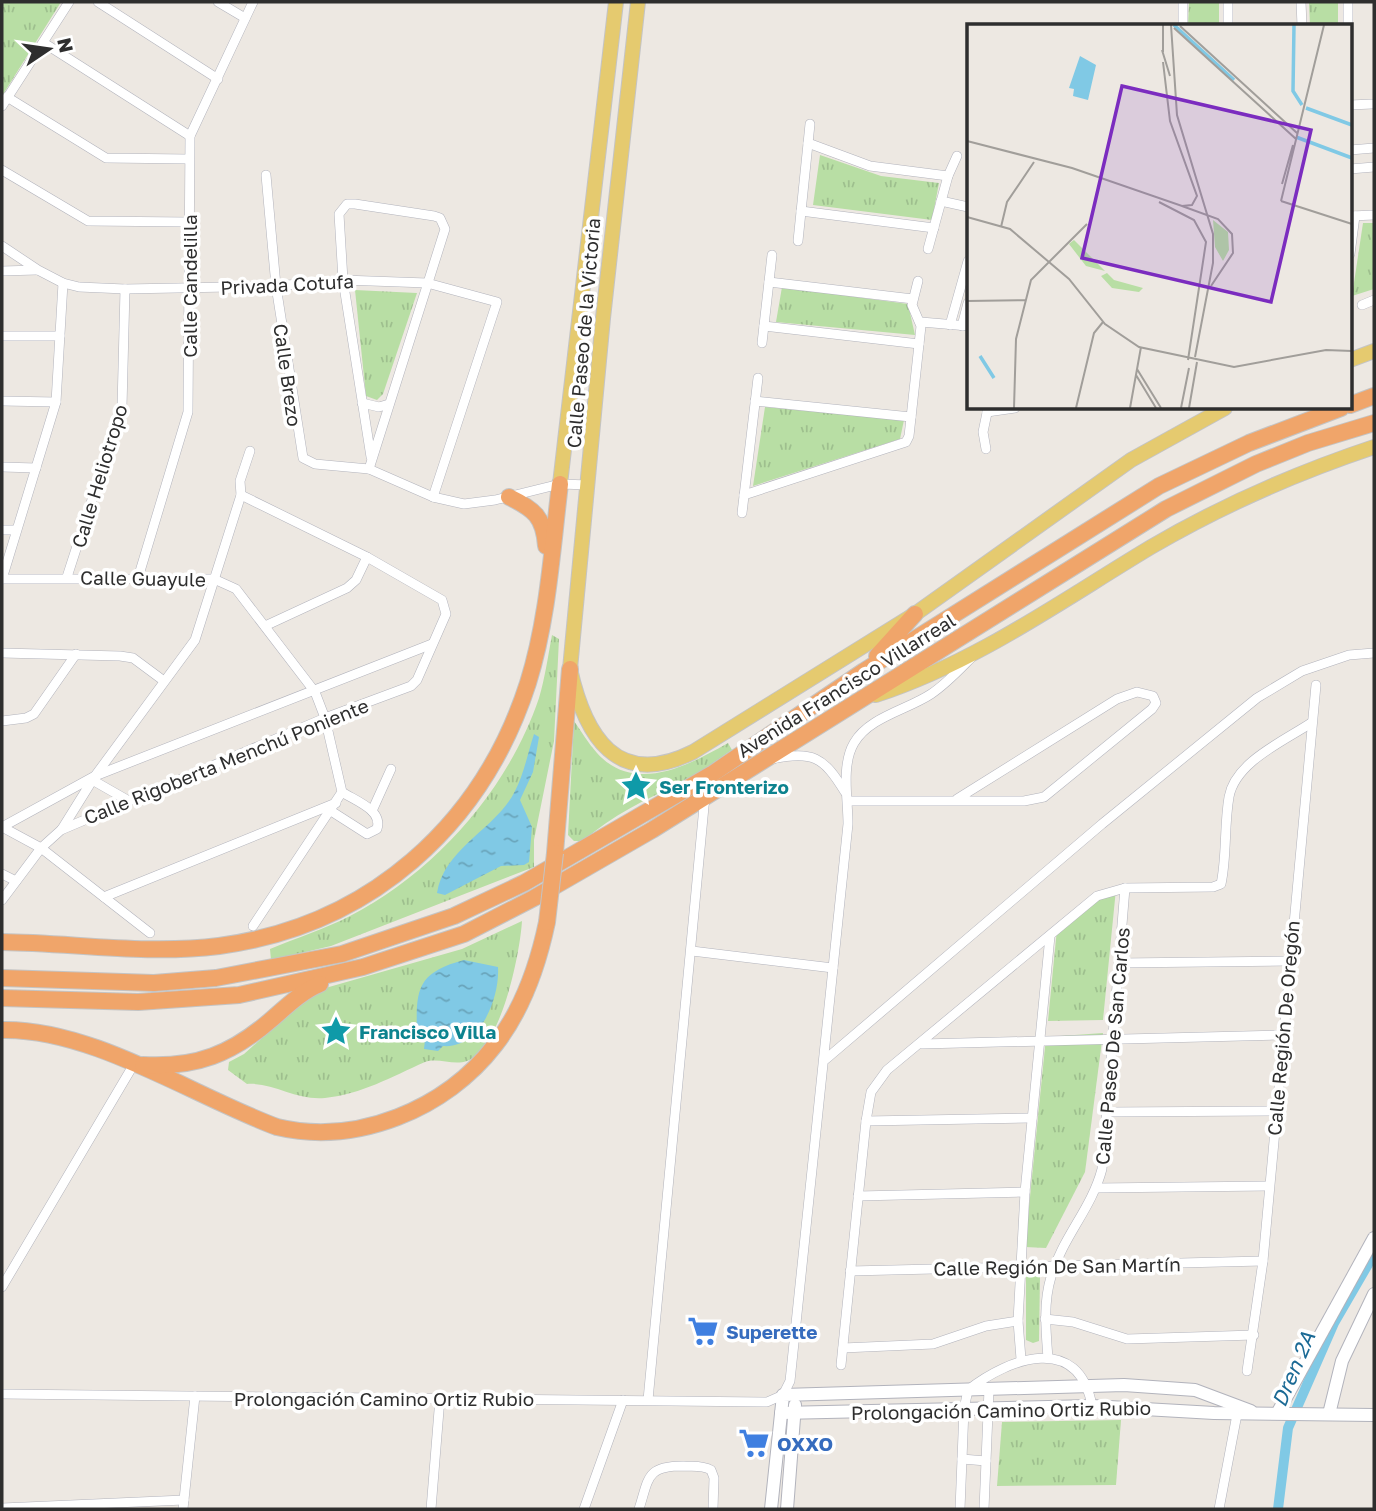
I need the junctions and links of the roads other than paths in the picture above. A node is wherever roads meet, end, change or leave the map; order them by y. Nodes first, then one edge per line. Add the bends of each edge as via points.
1 (69, 2) edge
2 (98, 2) edge
3 (218, 2) edge
4 (253, 2) edge
5 (616, 2) edge
6 (638, 2) edge
7 (1183, 2) edge
8 (1228, 2) edge
9 (1301, 2) edge
10 (1348, 2) edge
11 (245, 18) junction
12 (1183, 24) edge
13 (1228, 24) edge
14 (1302, 24) edge
15 (1348, 24) edge
16 (44, 43) junction
17 (218, 79) junction
18 (4, 102) edge
19 (1372, 104) dead end
20 (1352, 106) edge
21 (810, 124) dead end
22 (190, 136) junction
23 (808, 143) junction
24 (1374, 148) edge
25 (1352, 150) edge
26 (957, 156) dead end
27 (188, 159) junction
28 (1374, 167) edge
29 (1352, 169) edge
30 (2, 170) edge
31 (266, 176) dead end
32 (948, 176) junction
33 (941, 201) junction
34 (967, 207) edge
35 (801, 211) junction
36 (1374, 215) edge
37 (1352, 216) edge
38 (188, 222) junction
39 (934, 228) junction
40 (798, 241) dead end
41 (2, 246) edge
42 (928, 249) dead end
43 (772, 256) dead end
44 (967, 265) edge
45 (38, 270) junction
46 (2, 271) edge
47 (343, 280) junction
48 (918, 281) dead end
49 (769, 282) junction
50 (62, 283) junction
51 (427, 283) junction
52 (276, 286) junction
53 (189, 288) junction
54 (125, 289) junction
55 (913, 299) junction
56 (1374, 300) edge
57 (1362, 305) dead end
58 (920, 322) junction
59 (950, 325) junction
60 (764, 326) junction
61 (965, 326) edge
62 (2, 336) edge
63 (60, 336) junction
64 (762, 344) dead end
65 (919, 344) junction
66 (1374, 351) edge
67 (1352, 359) edge
68 (758, 378) dead end
69 (1374, 397) edge
70 (2, 401) edge
71 (56, 401) junction
72 (755, 401) junction
73 (362, 403) junction
74 (389, 404) junction
75 (1352, 404) edge
76 (987, 410) edge
77 (1221, 410) edge
78 (1336, 410) edge
79 (911, 417) junction
80 (1374, 423) edge
81 (1374, 447) edge
82 (986, 449) dead end
83 (250, 451) dead end
84 (371, 457) junction
85 (2, 467) edge
86 (36, 468) junction
87 (369, 469) junction
88 (560, 484) junction
89 (589, 485) junction
90 (241, 495) junction
91 (744, 495) junction
92 (433, 497) junction
93 (509, 497) junction
94 (742, 513) dead end
95 (2, 530) edge
96 (15, 530) junction
97 (367, 557) junction
98 (550, 572) junction
99 (67, 577) junction
100 (138, 578) junction
101 (2, 579) edge
102 (214, 579) junction
103 (915, 614) junction
104 (265, 626) junction
105 (432, 644) junction
106 (2, 653) edge
107 (1374, 653) edge
108 (76, 654) junction
109 (975, 655) junction
110 (570, 669) junction
111 (864, 671) junction
112 (164, 681) junction
113 (1316, 685) dead end
114 (316, 692) junction
115 (871, 696) junction
116 (325, 718) junction
117 (2, 721) edge
118 (1311, 723) junction
119 (765, 761) junction
120 (391, 769) dead end
121 (95, 778) junction
122 (342, 792) junction
123 (705, 796) junction
124 (847, 797) junction
125 (957, 799) junction
126 (129, 801) junction
127 (334, 807) junction
128 (372, 811) junction
129 (2, 827) edge
130 (61, 830) junction
131 (41, 848) junction
132 (2, 874) edge
133 (16, 881) junction
134 (1125, 888) junction
135 (104, 897) junction
136 (2, 900) edge
137 (253, 926) dead end
138 (150, 933) dead end
139 (1050, 936) junction
140 (2, 944) edge
141 (692, 951) junction
142 (1289, 961) junction
143 (1120, 963) junction
144 (363, 967) junction
145 (833, 968) junction
146 (2, 978) edge
147 (2, 998) edge
148 (2, 1030) edge
149 (1282, 1035) junction
150 (1113, 1040) junction
151 (1041, 1042) junction
152 (922, 1044) junction
153 (826, 1059) junction
154 (134, 1064) junction
155 (1275, 1111) junction
156 (1108, 1112) junction
157 (1032, 1118) junction
158 (866, 1121) junction
159 (1269, 1186) junction
160 (1097, 1188) junction
161 (1025, 1192) junction
162 (858, 1196) junction
163 (1374, 1238) edge
164 (1263, 1261) junction
165 (1055, 1266) junction
166 (1020, 1267) junction
167 (850, 1271) junction
168 (2, 1287) edge
169 (1374, 1294) edge
170 (1045, 1319) junction
171 (1018, 1321) junction
172 (1254, 1335) junction
173 (843, 1348) junction
174 (1048, 1358) junction
175 (1021, 1359) junction
176 (841, 1365) dead end
177 (1247, 1371) dead end
178 (790, 1381) junction
179 (1089, 1385) junction
180 (989, 1389) junction
181 (968, 1390) junction
182 (2, 1394) edge
183 (782, 1395) junction
184 (797, 1395) junction
185 (195, 1396) junction
186 (440, 1398) junction
187 (648, 1399) junction
188 (623, 1400) junction
189 (767, 1402) junction
190 (1092, 1406) junction
191 (964, 1409) junction
192 (988, 1409) junction
193 (1242, 1409) junction
194 (781, 1413) junction
195 (794, 1413) junction
196 (1284, 1413) junction
197 (1324, 1414) junction
198 (1374, 1415) edge
199 (962, 1459) junction
200 (986, 1461) junction
201 (184, 1504) edge
202 (2, 1508) edge
203 (431, 1509) edge
204 (584, 1509) edge
205 (639, 1509) edge
206 (713, 1509) edge
207 (771, 1509) edge
208 (787, 1509) edge
209 (960, 1509) edge
210 (984, 1509) edge
211 (1219, 1509) edge

1 - 16 street
2 - 17 street
3 - 11 street
4 - 11 street, Calle Candelilla
5 - 88 main road, Calle Paseo de la Victoria
6 - 89 main road, Calle Paseo de la Victoria
7 - 12 street
8 - 13 street
9 - 14 street
10 - 15 street
11 - 17 street, Calle Candelilla
16 - 18 street
16 - 22 street
17 - 22 street, Calle Candelilla
18 - 27 street via 106,158
19 - 20 street
21 - 23 street
22 - 27 street, Calle Candelilla
23 - 32 street via 870,166
23 - 35 street
24 - 25 street
26 - 32 street
27 - 38 street, Calle Candelilla
28 - 29 street
30 - 38 street via 88,221
31 - 52 street, Calle Brezo
32 - 33 street
33 - 34 street
33 - 39 street
35 - 39 street
35 - 40 street
36 - 37 street
38 - 53 street, Calle Candelilla
39 - 42 street
41 - 45 street, Privada Cotufa
43 - 49 street
44 - 59 street
45 - 46 street
45 - 50 street, Privada Cotufa
47 - 51 street, Privada Cotufa
47 - 51 street via 339,214 347,204 355,204 440,218 444,229
47 - 52 street, Privada Cotufa
47 - 73 street
48 - 55 street
49 - 55 street
49 - 60 street
50 - 54 street, Privada Cotufa
50 - 63 street
51 - 74 street
51 - 92 street, Privada Cotufa via 497,302
52 - 53 street, Privada Cotufa
52 - 87 street, Calle Brezo via 303,458 315,464
53 - 54 street, Privada Cotufa
53 - 100 street, Calle Candelilla via 188,412
54 - 99 street, Calle Heliotropo via 122,407
55 - 58 street via 912,309
56 - 57 street
58 - 59 street
58 - 65 street
59 - 61 street
60 - 64 street
60 - 65 street
62 - 63 street
63 - 71 street
65 - 79 street
66 - 67 main road
68 - 72 street
69 - 75 highway
70 - 71 street
71 - 86 street
72 - 79 street
72 - 91 street
73 - 74 street
73 - 84 street
74 - 84 street
76 - 82 street
77 - 103 main road via 1131,460
78 - 111 highway, Avenida Francisco Villarreal via 1249,443 1159,486
79 - 91 street via 909,436 902,445
80 - 115 highway, Avenida Francisco Villarreal via 1256,464 1166,509
81 - 109 main road via 1224,507
83 - 90 street via 240,481
84 - 87 street
85 - 86 street
86 - 96 street
87 - 92 street
88 - 89 street
88 - 93 street
88 - 98 highway
89 - 110 main road, Calle Paseo de la Victoria
90 - 97 street, Calle Rigoberta Menchú Poniente
90 - 102 street
91 - 94 street
92 - 93 street via 464,504
93 - 98 highway via 542,520
95 - 96 street
96 - 101 street
97 - 104 street via 347,588
97 - 105 street, Calle Rigoberta Menchú Poniente via 446,604
98 - 140 highway via 528,682 487,778 460,813 371,892 295,928 219,946 139,950
99 - 100 street, Calle Guayule
99 - 101 street, Calle Guayule
100 - 102 street, Calle Guayule
102 - 104 street, Calle Guayule via 236,589
102 - 112 street via 202,627
103 - 110 main road via 742,723 683,757 659,765 626,762 598,741 584,716
103 - 111 highway
104 - 114 street, Calle Guayule
105 - 114 street, Calle Rigoberta Menchú Poniente
105 - 116 street, Calle Rigoberta Menchú Poniente via 411,686
106 - 108 street
107 - 153 street via 1349,655 1302,671 1257,698
108 - 112 street via 133,658
108 - 117 street via 42,705 26,718
109 - 115 main road
109 - 124 street via 931,695 861,733 850,755
110 - 154 highway, bridge via 547,922 535,969 511,1021 472,1071 442,1094 383,1122 336,1133 290,1130 236,1112
111 - 146 highway, Avenida Francisco Villarreal via 620,830 524,883 388,941 216,978 154,983
112 - 121 street
113 - 118 street, Calle Región De Oregón
114 - 116 street, Calle Guayule
114 - 121 street, Calle Rigoberta Menchú Poniente
115 - 119 highway, Avenida Francisco Villarreal
116 - 122 street, Calle Guayule
116 - 126 street, Calle Rigoberta Menchú Poniente
118 - 134 street via 1256,760 1234,782 1228,799 1221,884
118 - 142 street, Calle Región De Oregón
119 - 123 highway, Avenida Francisco Villarreal
119 - 124 street via 793,755 815,757 830,769
120 - 128 street
121 - 126 street
121 - 129 street, Calle Rigoberta Menchú Poniente
121 - 130 street
122 - 127 street
122 - 128 street
123 - 141 street
123 - 144 highway, Avenida Francisco Villarreal via 504,915 464,934
124 - 125 street
124 - 145 street
125 - 125 street via 1024,802 1044,797 1152,709 1156,703 1153,696 1137,692 1117,699
126 - 130 street, Calle Rigoberta Menchú Poniente
127 - 128 street via 371,835 379,825
127 - 135 street
127 - 137 street
129 - 131 street
130 - 131 street, Calle Rigoberta Menchú Poniente
131 - 133 street, Calle Rigoberta Menchú Poniente
131 - 135 street
132 - 133 street
133 - 136 street, Calle Rigoberta Menchú Poniente
134 - 139 street via 1097,896
134 - 143 street, Calle Paseo De San Carlos
135 - 138 street
139 - 151 street
139 - 152 street
141 - 145 street
141 - 187 street
142 - 143 street
142 - 149 street, Calle Región De Oregón
143 - 150 street, Calle Paseo De San Carlos
144 - 147 highway, Avenida Francisco Villarreal via 239,995 188,1000
144 - 154 highway via 311,988 241,1045 218,1057 185,1065
145 - 153 street
148 - 154 highway via 58,1036
149 - 150 street
149 - 155 street, Calle Región De Oregón
150 - 151 street
150 - 156 street, Calle Paseo De San Carlos
151 - 152 street
151 - 157 street
152 - 158 street via 874,1085
153 - 178 street
154 - 168 street
155 - 156 street
155 - 159 street, Calle Región De Oregón
156 - 160 street, Calle Paseo De San Carlos
157 - 158 street
157 - 161 street
158 - 162 street
159 - 160 street
159 - 164 street, Calle Región De Oregón
160 - 165 street, Calle Paseo De San Carlos
161 - 162 street
161 - 166 street
162 - 167 street
163 - 196 street
164 - 165 street, Calle Región De San Martín
164 - 172 street, Calle Región De Oregón
165 - 166 street, Calle Región De San Martín
165 - 170 street, Calle Paseo De San Carlos
166 - 167 street, Calle Región De San Martín
166 - 171 street
167 - 173 street
169 - 197 street via 1342,1361
170 - 172 street via 1073,1322 1127,1339
170 - 174 street, Calle Paseo De San Carlos
171 - 173 street via 986,1326 933,1344
171 - 175 street
172 - 177 street, Calle Región De Oregón
173 - 176 street
174 - 175 street
174 - 179 street via 1073,1368
175 - 181 street
178 - 183 street
178 - 184 street
179 - 180 street, Prolongación Camino Ortiz Rubio
179 - 190 street
179 - 193 street, Prolongación Camino Ortiz Rubio via 1178,1387
180 - 181 street, Prolongación Camino Ortiz Rubio
180 - 192 street
181 - 184 street, Prolongación Camino Ortiz Rubio
181 - 191 street
182 - 185 street, Prolongación Camino Ortiz Rubio
183 - 184 street, Prolongación Camino Ortiz Rubio
183 - 189 street, Prolongación Camino Ortiz Rubio
183 - 194 street
184 - 195 street
185 - 186 street, Prolongación Camino Ortiz Rubio
185 - 201 street
186 - 188 street, Prolongación Camino Ortiz Rubio
186 - 203 street
187 - 188 street, Prolongación Camino Ortiz Rubio
187 - 189 street, Prolongación Camino Ortiz Rubio
188 - 204 street
189 - 194 street
190 - 192 street, Prolongación Camino Ortiz Rubio
190 - 193 street, Prolongación Camino Ortiz Rubio
191 - 192 street, Prolongación Camino Ortiz Rubio
191 - 195 street, Prolongación Camino Ortiz Rubio
191 - 199 street
192 - 200 street
193 - 196 street
193 - 211 street
194 - 195 street, Prolongación Camino Ortiz Rubio
194 - 207 street
195 - 208 street
196 - 197 street
197 - 198 street
199 - 200 street
199 - 209 street
200 - 210 street
201 - 202 street
205 - 206 street via 649,1476 667,1466 710,1470

